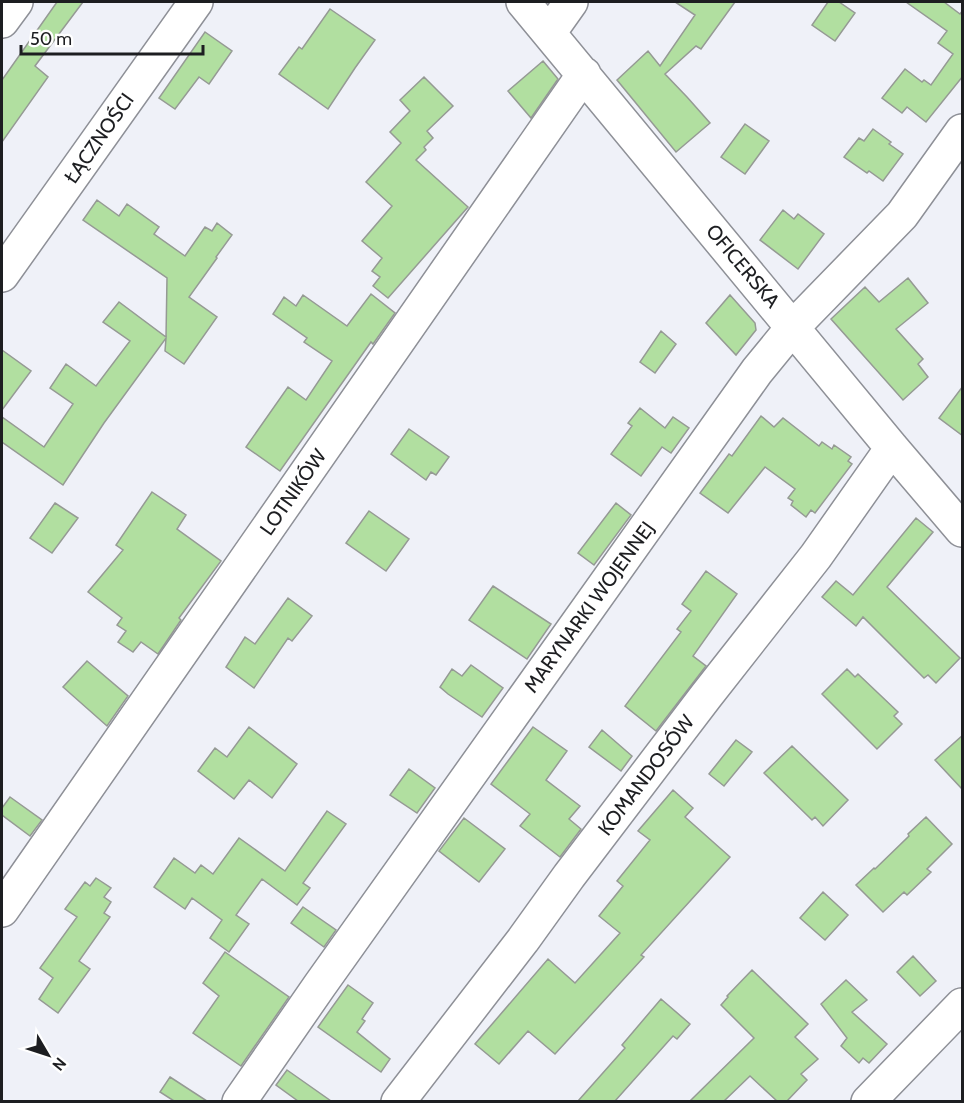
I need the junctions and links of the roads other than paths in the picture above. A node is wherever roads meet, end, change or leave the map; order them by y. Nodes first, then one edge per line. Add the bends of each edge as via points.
1 (16, 2) edge
2 (196, 2) edge
3 (523, 2) edge
4 (571, 2) edge
5 (2, 21) edge
6 (549, 33) junction
7 (584, 74) junction
8 (963, 131) edge
9 (2, 275) edge
10 (793, 327) junction
11 (892, 448) junction
12 (963, 530) edge
13 (2, 910) edge
14 (963, 1005) edge
15 (239, 1101) edge
16 (398, 1101) edge
17 (868, 1101) edge

1 - 5 street
2 - 9 street, ŁĄCZNOŚCI
3 - 6 street, OFICERSKA
4 - 6 street
6 - 7 street, OFICERSKA
7 - 10 street, OFICERSKA
7 - 13 street, LOTNIKÓW
8 - 10 street, MARYNARKI WOJENNEJ via 902,215
10 - 11 street, OFICERSKA
10 - 15 street, MARYNARKI WOJENNEJ via 750,381
11 - 12 street, OFICERSKA
11 - 16 street, KOMANDOSÓW via 816,556
14 - 17 street

